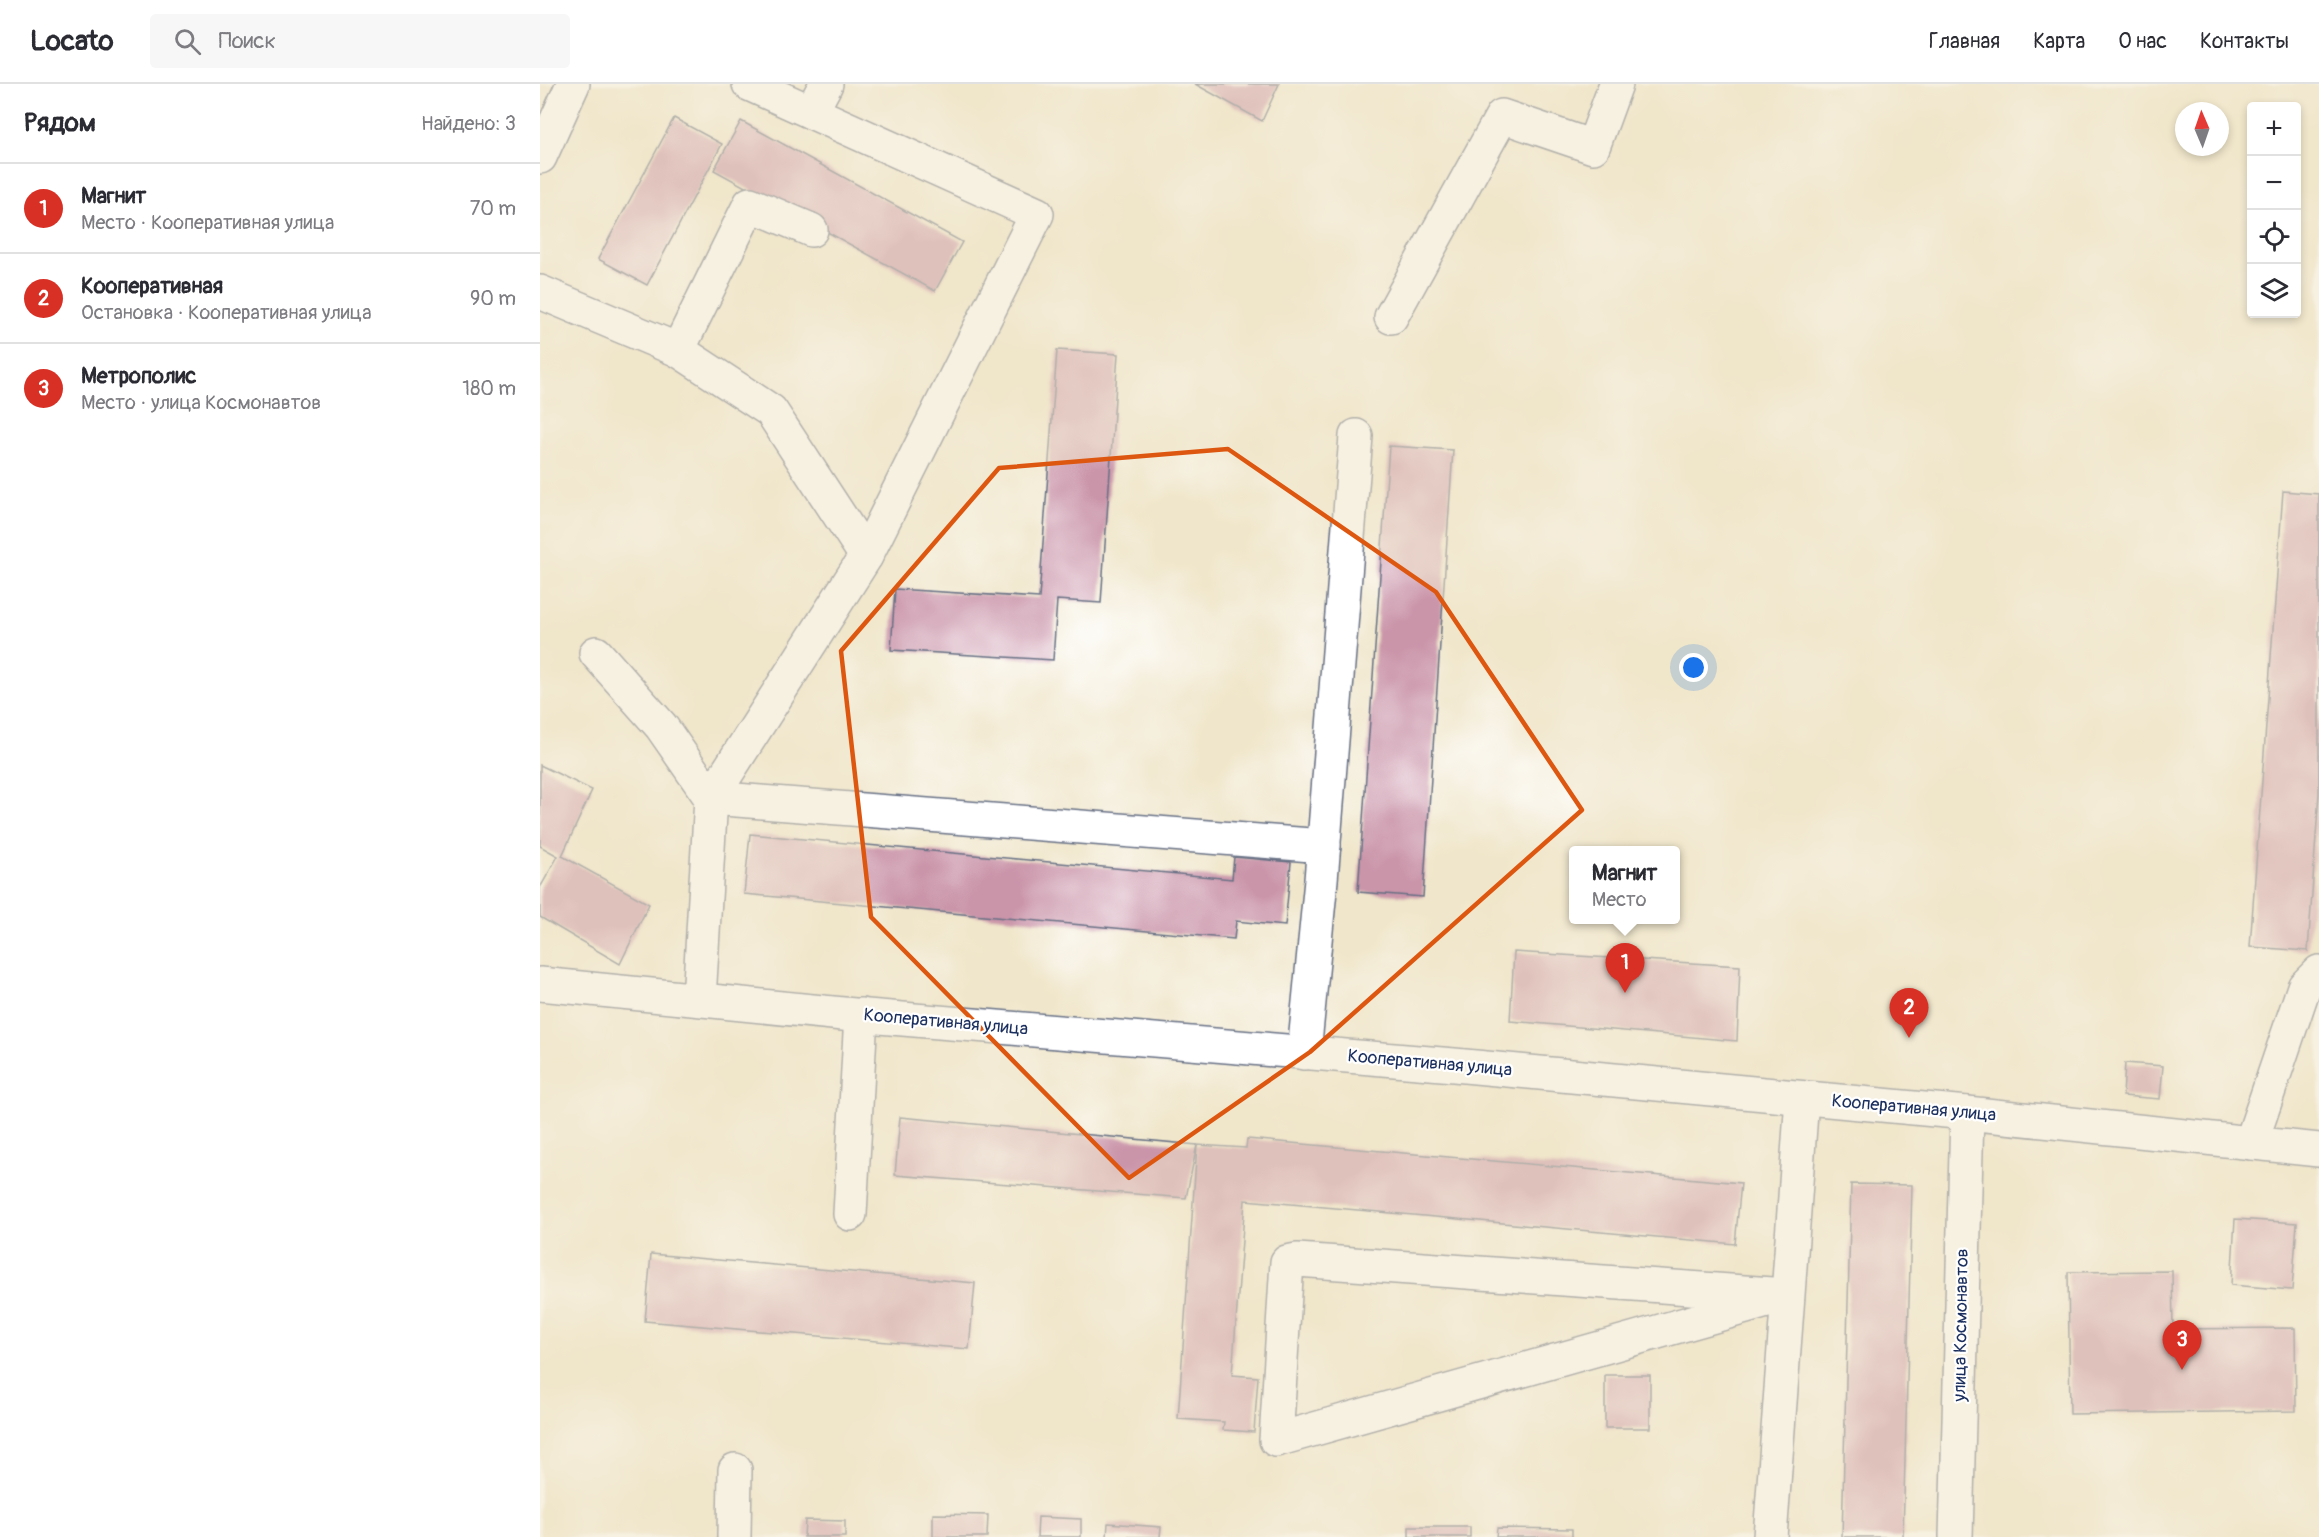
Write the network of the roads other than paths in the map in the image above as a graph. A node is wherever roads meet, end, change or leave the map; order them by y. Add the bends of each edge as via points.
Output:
1 (573, 84) edge
2 (749, 84) edge
3 (1616, 84) edge
4 (819, 98) edge
5 (540, 157) edge
6 (811, 230) dead end
7 (540, 292) edge
8 (1391, 317) dead end
9 (678, 350) junction
10 (1356, 436) dead end
11 (866, 556) junction
12 (596, 653) dead end
13 (711, 798) junction
14 (1324, 846) junction
15 (2314, 982) edge
16 (540, 984) edge
17 (699, 999) junction
18 (861, 1015) junction
19 (1304, 1053) junction
20 (1802, 1098) junction
21 (1967, 1113) junction
22 (2251, 1143) junction
23 (2319, 1150) edge
24 (850, 1214) dead end
25 (1788, 1295) junction
26 (735, 1470) dead end
27 (734, 1537) edge
28 (1770, 1537) edge
29 (1956, 1537) edge

1 - 5 street
2 - 4 street
3 - 8 street via 1593,147 1502,116
4 - 11 street via 1037,214
6 - 9 street via 750,204
7 - 9 street
9 - 11 street via 771,411
10 - 14 street
11 - 13 street
12 - 13 street via 661,726
13 - 14 street
13 - 17 street
14 - 19 street
15 - 22 street
16 - 17 street, Кооперативная улица
17 - 18 street, Кооперативная улица
18 - 19 street, Кооперативная улица
18 - 24 street
19 - 20 street, Кооперативная улица
20 - 21 street, Кооперативная улица
20 - 25 street
21 - 22 street, Кооперативная улица
21 - 29 street, улица Космонавтов
22 - 23 street, Кооперативная улица
25 - 25 street via 1287,1262 1276,1440
25 - 28 street
26 - 27 street

